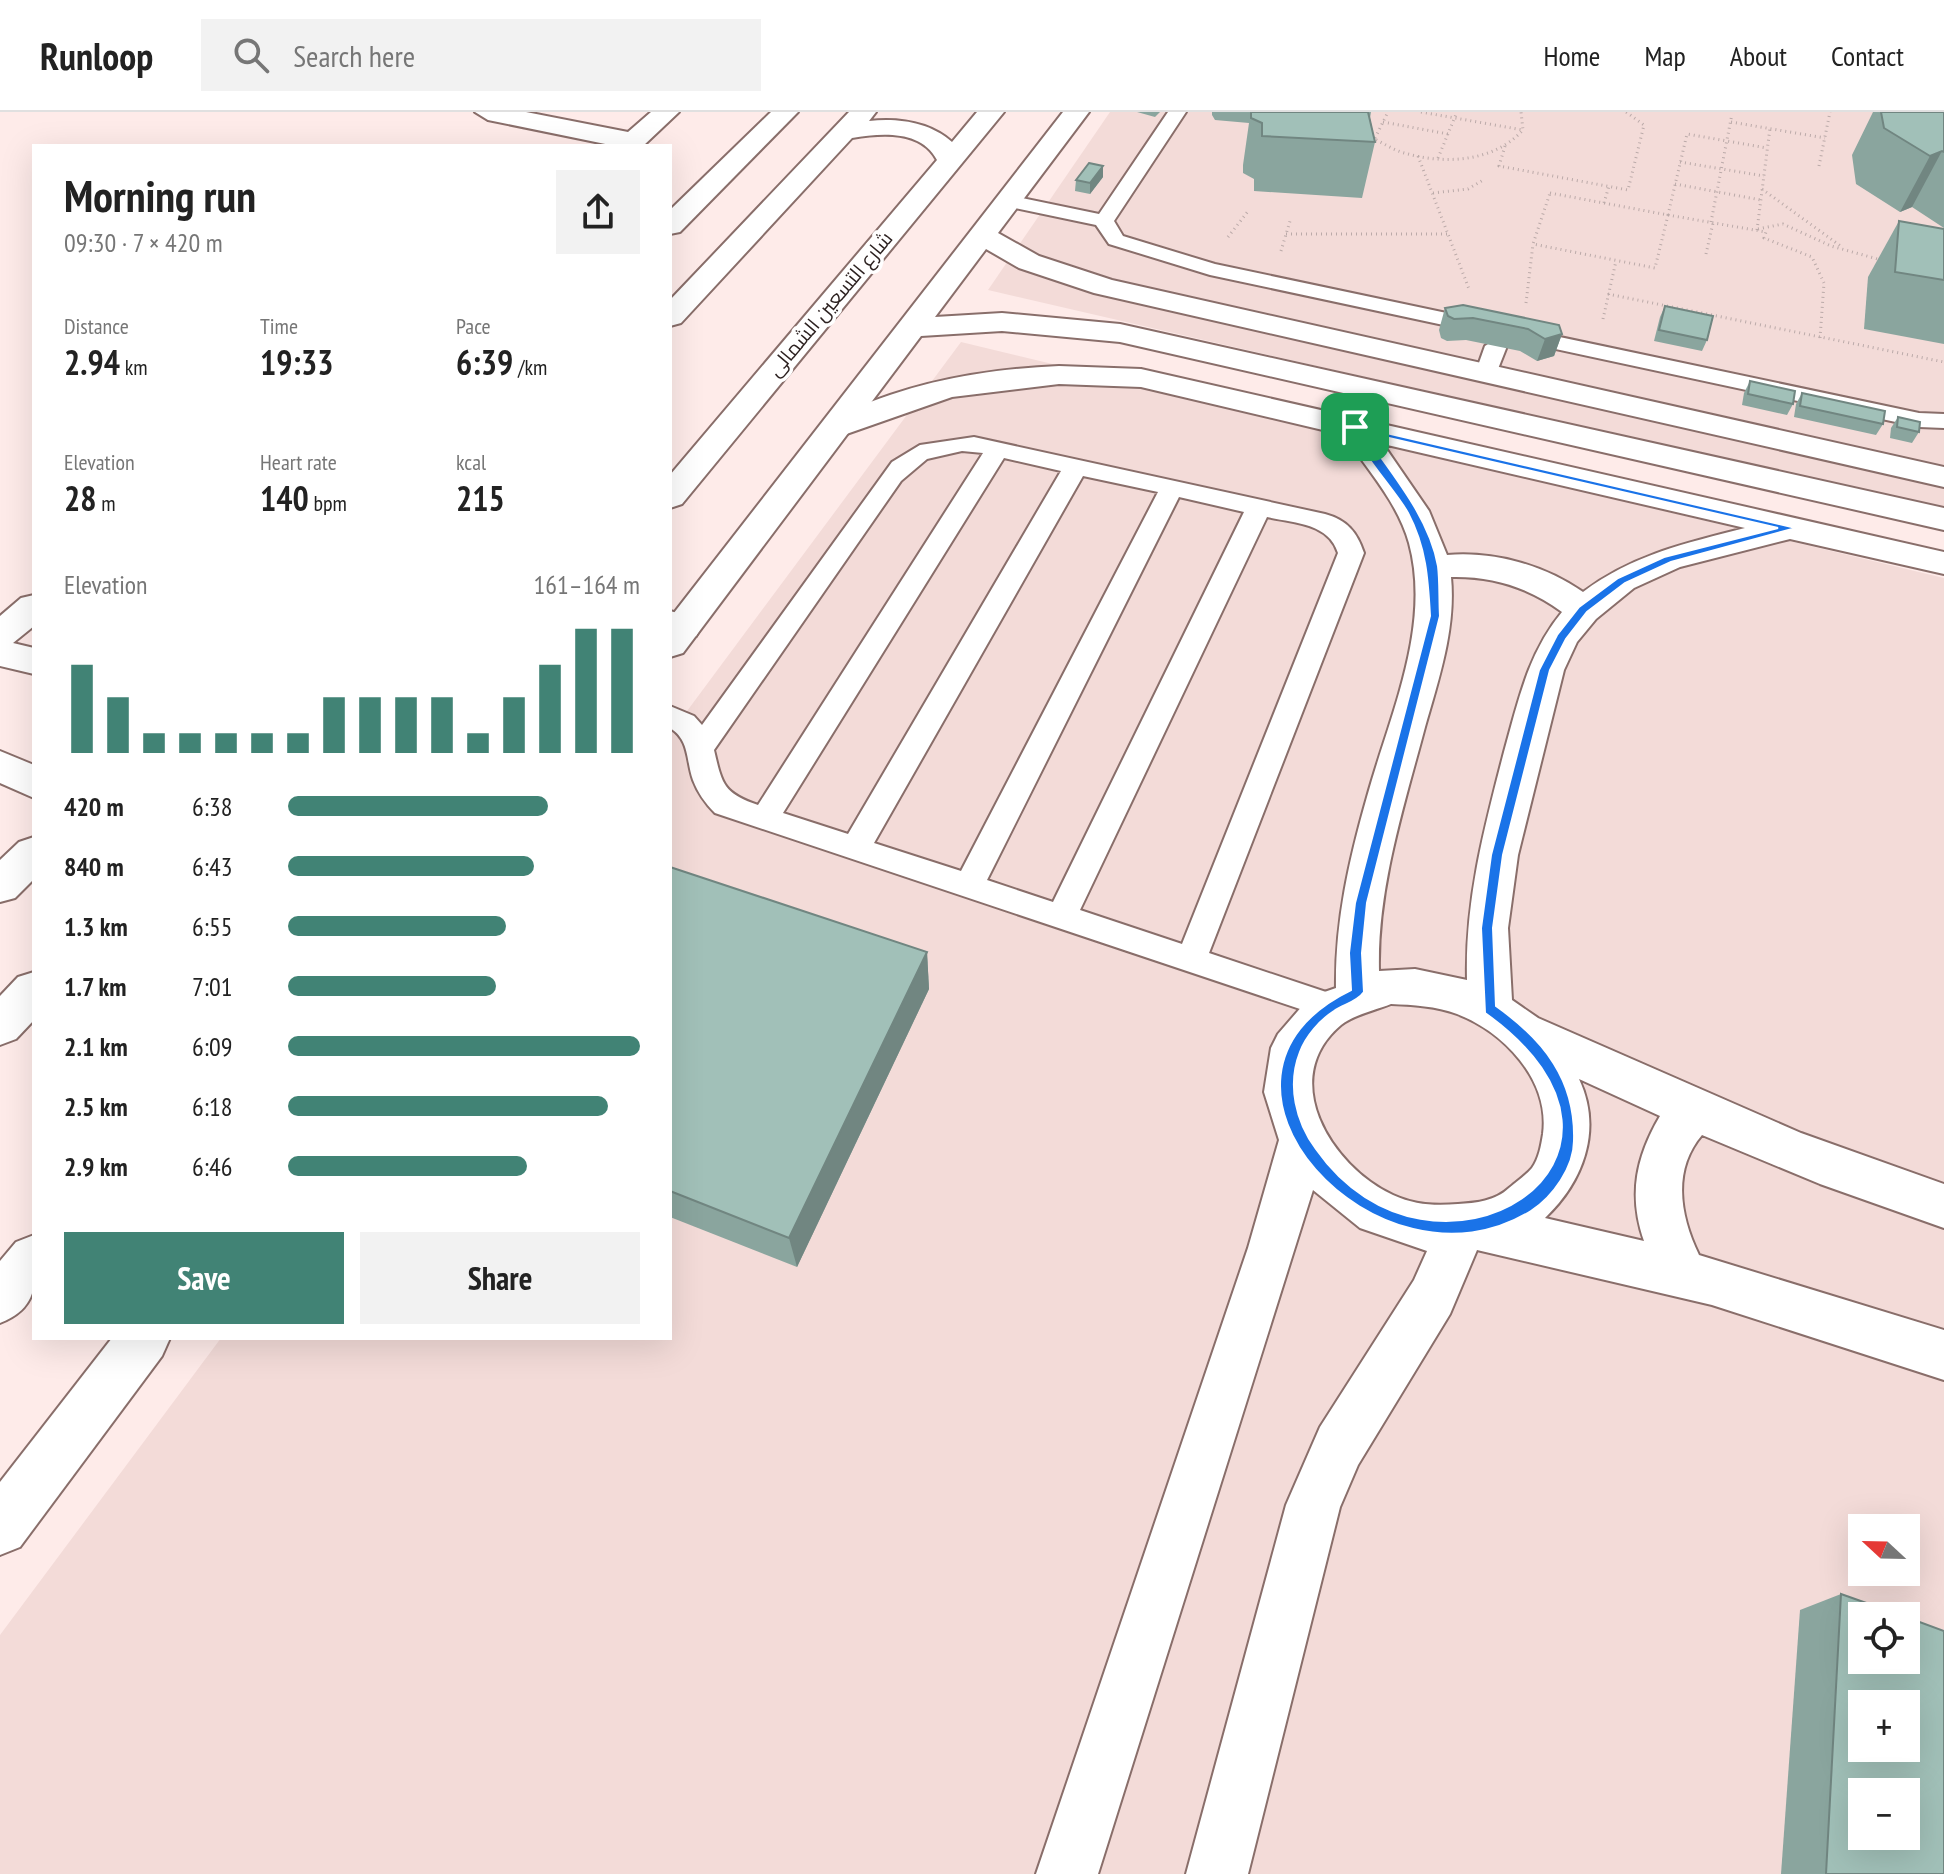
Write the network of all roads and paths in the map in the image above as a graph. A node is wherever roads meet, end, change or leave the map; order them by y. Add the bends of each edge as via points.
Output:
1 (488, 112) edge
2 (666, 112) edge
3 (785, 112) edge
4 (991, 112) edge
5 (1076, 112) edge
6 (1177, 112) edge
7 (1388, 112) edge
8 (1421, 112) edge
9 (1457, 112) edge
10 (1521, 112) edge
11 (1626, 112) edge
12 (1830, 112) edge
13 (1732, 114) dead end
14 (1455, 118) junction
15 (854, 122) edge
16 (1383, 122) junction
17 (1731, 122) junction
18 (1770, 128) junction
19 (1523, 130) junction
20 (1358, 134) edge
21 (1448, 134) junction
22 (1375, 138) junction
23 (1825, 138) junction
24 (1727, 141) junction
25 (631, 144) edge
26 (1505, 146) junction
27 (1767, 148) junction
28 (1418, 156) junction
29 (1438, 158) junction
30 (950, 160) junction
31 (1680, 162) junction
32 (1819, 166) dead end
33 (1721, 169) junction
34 (1764, 176) junction
35 (1485, 179) dead end
36 (1675, 184) junction
37 (1609, 186) junction
38 (1762, 189) junction
39 (1717, 192) junction
40 (1433, 193) junction
41 (1761, 200) junction
42 (1008, 201) junction
43 (1604, 203) junction
44 (1249, 210) dead end
45 (1668, 214) junction
46 (1104, 221) junction
47 (1712, 222) junction
48 (672, 224) edge
49 (1757, 230) junction
50 (1286, 234) dead end
51 (1448, 234) junction
52 (982, 235) junction
53 (1228, 237) dead end
54 (1533, 244) junction
55 (1846, 250) junction
56 (1706, 254) dead end
57 (1616, 261) junction
58 (1888, 261) dead end
59 (1059, 274) junction
60 (1608, 294) junction
61 (1023, 303) junction
62 (672, 315) edge
63 (911, 328) junction
64 (1820, 338) junction
65 (1498, 342) junction
66 (1595, 351) junction
67 (1944, 362) edge
68 (1944, 421) edge
69 (1355, 427) junction
70 (835, 428) junction
71 (998, 449) junction
72 (1076, 466) junction
73 (1944, 477) edge
74 (1172, 488) junction
75 (672, 495) edge
76 (1259, 507) junction
77 (1944, 519) edge
78 (1791, 528) junction
79 (1944, 563) edge
80 (1433, 567) junction
81 (32, 609) edge
82 (1583, 610) junction
83 (674, 631) edge
84 (0, 635) edge
85 (0, 653) edge
86 (32, 661) edge
87 (672, 717) edge
88 (701, 748) junction
89 (0, 765) edge
90 (32, 782) edge
91 (764, 819) junction
92 (855, 849) junction
93 (32, 855) edge
94 (0, 886) edge
95 (968, 887) junction
96 (1061, 917) junction
97 (1191, 960) junction
98 (32, 992) edge
99 (1344, 999) junction
100 (1504, 1020) junction
101 (0, 1026) edge
102 (1695, 1110) junction
103 (1302, 1142) junction
104 (1944, 1206) edge
105 (1468, 1228) junction
106 (32, 1260) edge
107 (1682, 1273) junction
108 (0, 1299) edge
109 (142, 1340) edge
110 (1944, 1355) edge
111 (0, 1527) edge
112 (1067, 1874) edge
113 (1217, 1874) edge

1 - 25 street
2 - 25 street
3 - 48 street
4 - 30 street, شارع التسعين الشمالى
5 - 42 street
6 - 46 lane
7 - 16 path
8 - 14 path
9 - 14 path
10 - 19 path
11 - 37 path via 1644,125 1628,190
12 - 23 path
13 - 17 path
14 - 19 path
14 - 21 path
15 - 30 street via 920,133 941,145
15 - 62 street
16 - 21 path
16 - 22 path
17 - 18 path
17 - 24 path
18 - 23 path
18 - 27 path
19 - 26 path
20 - 22 path
21 - 29 path
22 - 28 path
23 - 32 path
24 - 27 path
24 - 31 path via 1687,134
24 - 33 path
26 - 29 path via 1476,156
26 - 37 path via 1499,166
27 - 34 path
28 - 29 path
28 - 40 path
30 - 75 street, شارع التسعين الشمالى
31 - 33 path
31 - 36 path
33 - 34 path
33 - 39 path
34 - 38 path
35 - 40 path via 1468,189
36 - 39 path
36 - 45 path
37 - 43 path
38 - 41 path
38 - 55 path
39 - 41 path
39 - 47 path
40 - 51 path
41 - 49 path
42 - 46 lane
42 - 52 street
43 - 45 path
43 - 54 path via 1550,193
44 - 53 path
45 - 47 path
45 - 57 path via 1655,268
46 - 65 lane via 1116,240 1180,262
47 - 49 path
47 - 56 path
49 - 55 path via 1783,224
49 - 64 path via 1766,232 1764,238 1812,257 1824,283
50 - 51 path
51 - 65 path
52 - 59 street
52 - 63 street
54 - 57 path
54 - 65 path
55 - 58 path
57 - 60 path
59 - 61 street via 1037,278
59 - 65 street via 1104,287
60 - 64 path
60 - 66 path
61 - 63 street via 971,322
61 - 77 street via 1120,333
63 - 70 street
64 - 67 path
65 - 66 lane
65 - 73 street
66 - 68 lane
69 - 70 street via 1141,378 1077,373 1012,375 949,385 889,403
69 - 78 street
69 - 80 street via 1412,511
70 - 83 street
71 - 72 lane
71 - 88 lane via 948,444 904,461
71 - 91 lane
72 - 74 lane
72 - 92 lane
74 - 76 lane
74 - 95 lane
76 - 96 lane
76 - 97 lane via 1336,528 1351,553
78 - 79 street
78 - 82 street via 1668,559 1622,580
80 - 82 street via 1513,571 1563,593
80 - 99 street via 1430,641 1361,903
81 - 84 street
82 - 100 street via 1561,637 1545,670 1497,855 1487,928
85 - 86 street
87 - 88 lane via 691,728
88 - 91 lane via 706,785 713,796
89 - 90 street
91 - 92 lane
92 - 95 lane
93 - 94 street
95 - 96 lane
96 - 97 lane
97 - 99 lane
98 - 101 street
99 - 100 street via 1389,986 1424,987 1457,995
99 - 103 street via 1308,1025 1293,1051 1287,1080 1289,1110
100 - 102 street
100 - 105 street via 1543,1055 1560,1085 1568,1116 1567,1147 1556,1175 1536,1200 1508,1217
102 - 104 street
102 - 107 street via 1679,1126 1659,1167 1660,1218
103 - 105 street via 1351,1196 1385,1215 1423,1226
103 - 112 street via 1273,1248
105 - 107 street via 1565,1244
105 - 113 street via 1432,1297 1339,1446 1313,1505
106 - 108 street
107 - 110 street via 1849,1321
109 - 111 street

